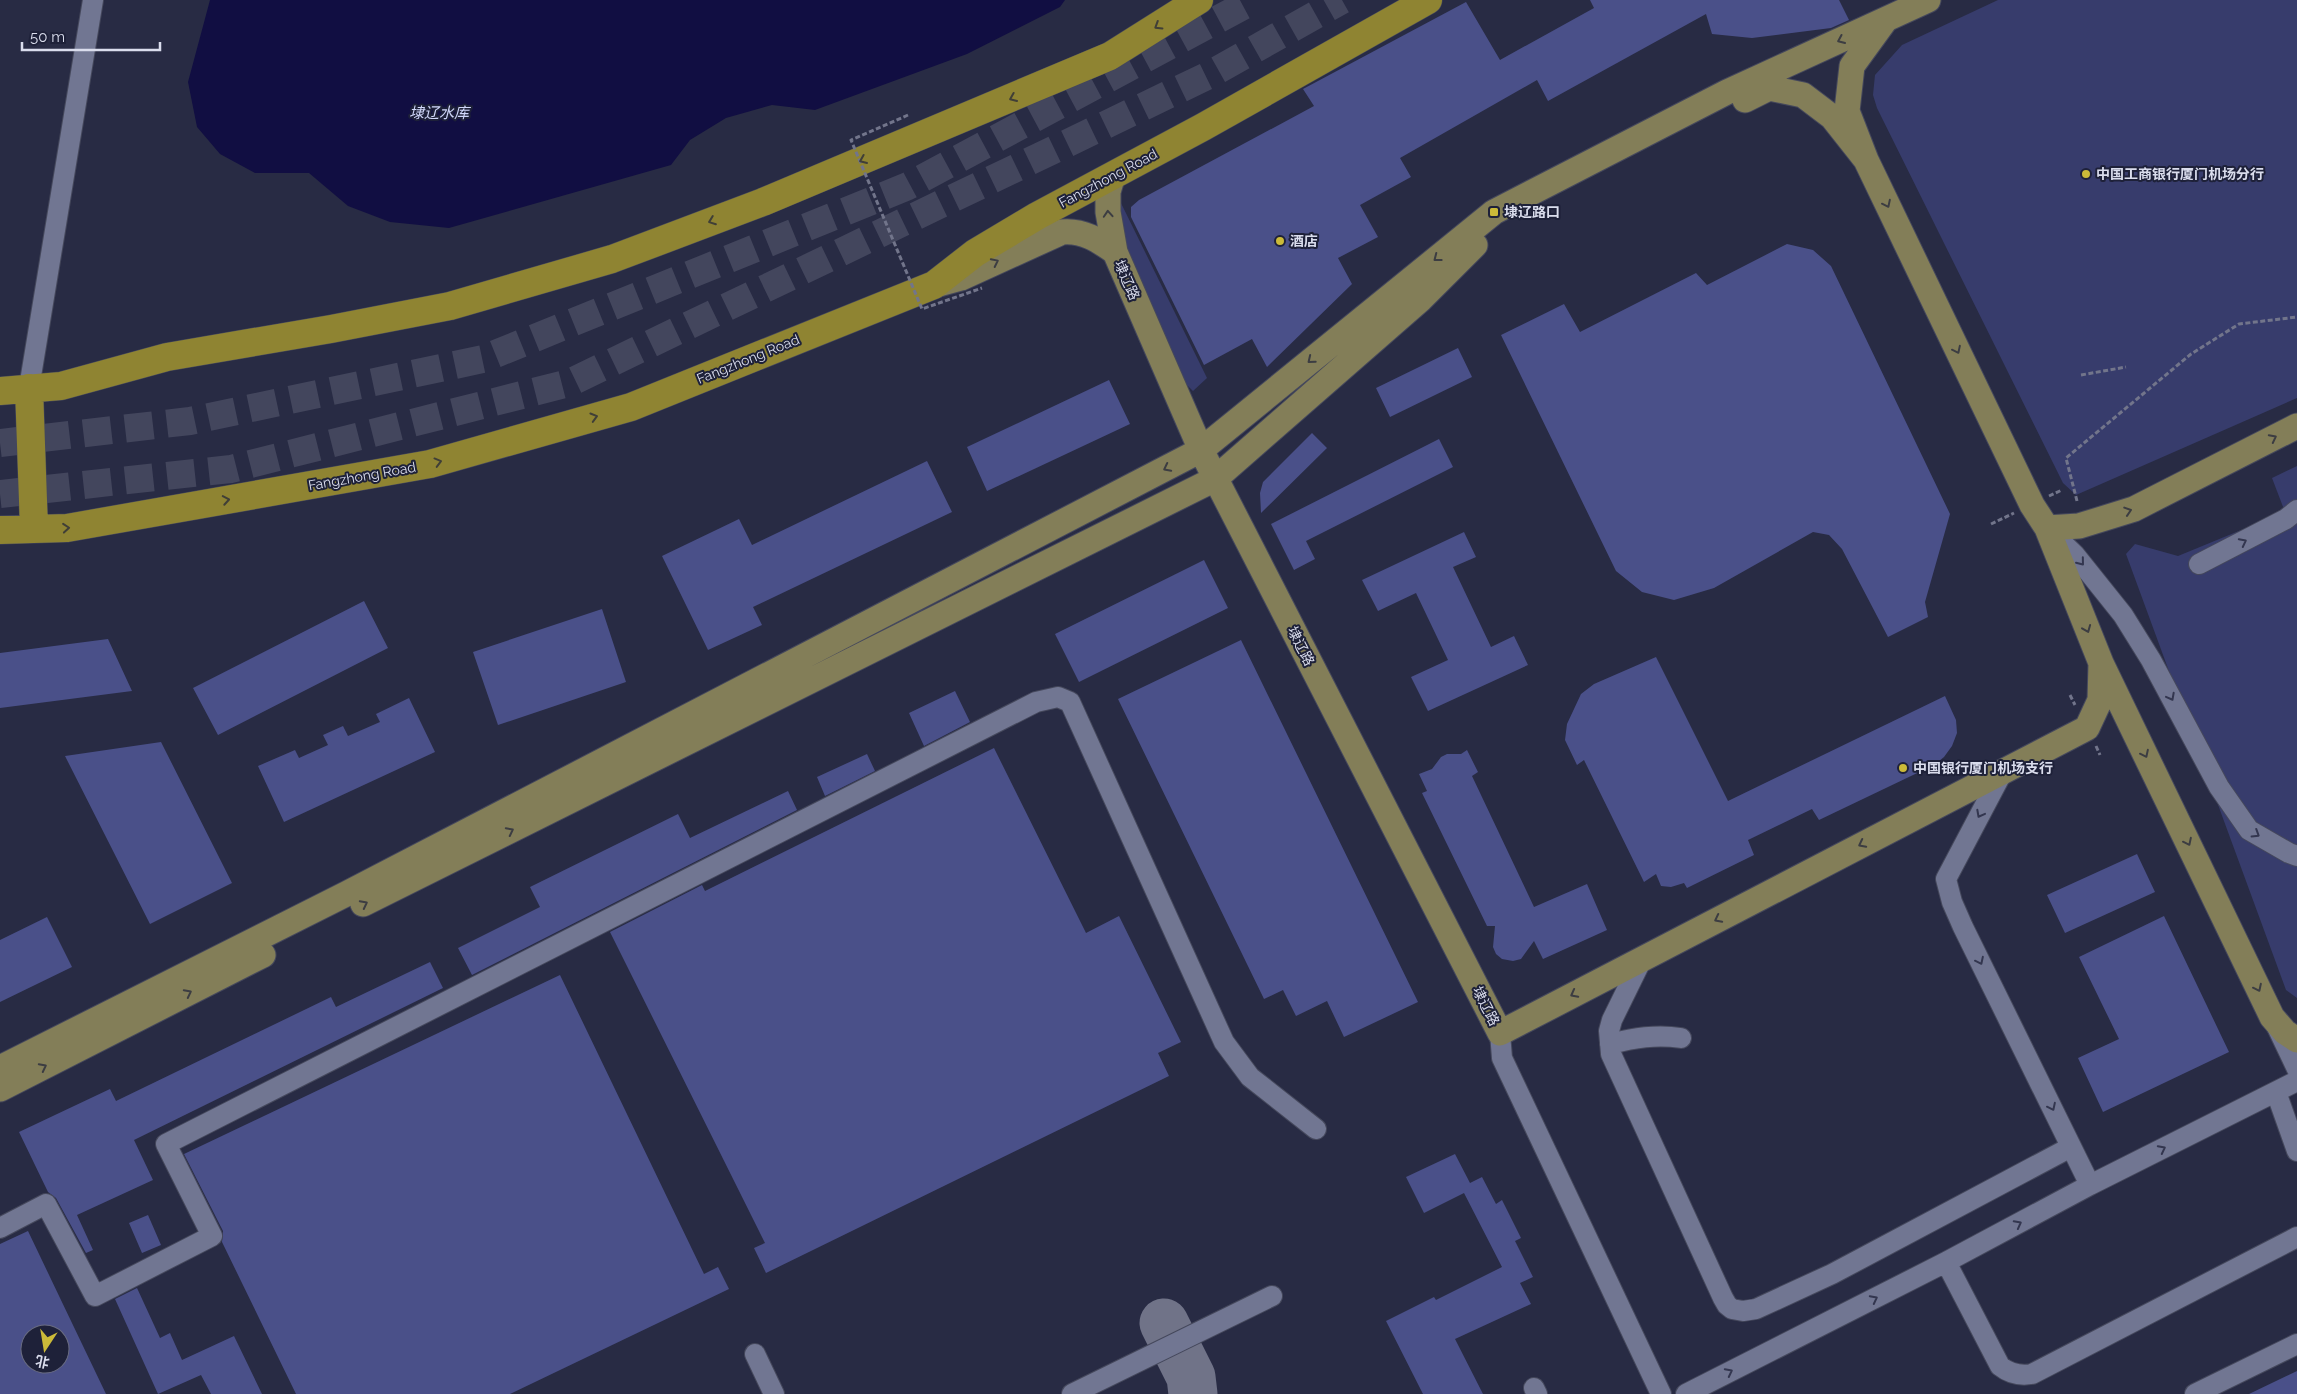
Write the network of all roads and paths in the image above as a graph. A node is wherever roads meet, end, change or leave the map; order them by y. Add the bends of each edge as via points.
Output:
1 (93, 0) edge
2 (1199, 0) edge
3 (1428, 0) edge
4 (1928, 0) edge
5 (1885, 20) junction
6 (908, 115) dead end
7 (1866, 160) junction
8 (1113, 175) junction
9 (1115, 252) junction
10 (934, 285) junction
11 (982, 288) dead end
12 (2297, 317) edge
13 (2126, 367) dead end
14 (2081, 375) dead end
15 (28, 388) junction
16 (0, 391) edge
17 (2297, 426) edge
18 (1201, 450) junction
19 (1215, 479) junction
20 (2077, 501) dead end
21 (2297, 510) edge
22 (2047, 528) junction
23 (34, 529) junction
24 (0, 530) edge
25 (2199, 564) dead end
26 (2101, 663) junction
27 (2003, 771) junction
28 (2297, 856) edge
29 (1642, 959) junction
30 (2272, 1017) junction
31 (1500, 1033) junction
32 (1681, 1038) dead end
33 (2297, 1040) edge
34 (1610, 1044) junction
35 (0, 1068) edge
36 (2297, 1069) edge
37 (2297, 1081) edge
38 (0, 1089) edge
39 (2276, 1092) junction
40 (1316, 1129) dead end
41 (2071, 1147) junction
42 (2297, 1151) edge
43 (2090, 1185) junction
44 (0, 1228) edge
45 (2297, 1237) edge
46 (1946, 1262) junction
47 (1272, 1296) dead end
48 (2297, 1344) edge
49 (755, 1354) dead end
50 (774, 1394) edge
51 (1072, 1394) edge
52 (1662, 1394) edge
53 (1686, 1394) edge
54 (2195, 1394) edge

1 - 15 street
2 -> 15 highway via 1110,56 763,202 612,259 450,306 167,357 61,386
3 - 8 highway, Fangzhong Road
4 - 5 main road
5 - 7 main road via 1852,66 1847,111
5 -> 18 main road via 1726,92 1494,212
6 - 11 path, bridge via 851,140 922,309
7 - 19 main road via 1832,117 1818,106 1803,96 1769,88 1509,215 1500,220 1421,299
7 -> 22 main road via 2032,505
9 -> 8 main road, 埭辽路 via 1108,212 1108,192
8 - 10 highway, Fangzhong Road via 983,248
10 -> 9 main road via 961,278 1062,232 1089,235
9 - 18 main road, 埭辽路
23 -> 10 highway, Fangzhong Road via 67,528 430,464 631,407
12 - 20 path via 2239,324 2191,354 2066,458
13 - 14 path
15 - 16 highway
15 - 23 highway
22 -> 17 main road via 2079,526 2134,509
18 - 19 main road, 埭辽路
18 -> 35 main road via 346,894
19 - 31 main road, 埭辽路
38 -> 19 main road
25 -> 21 street via 2286,519
22 -> 26 main road
22 -> 28 street via 2075,555 2123,615 2219,787 2249,830
23 - 24 highway, Fangzhong Road
26 - 27 main road via 2100,700 2087,728
26 -> 30 main road
27 -> 29 main road
27 -> 41 street via 1946,879 1963,927
29 -> 31 main road
29 - 34 street via 1612,1020
30 - 33 main road
30 - 36 street
31 - 52 street via 1502,1058
32 - 34 street via 1646,1036
34 - 41 street via 1615,1067 1723,1298 1727,1305 1738,1310 1756,1309 1815,1282
37 - 39 street
39 - 42 street
43 -> 39 street
40 - 44 street via 1250,1077 1224,1042 1070,702 1058,697 1036,702 166,1144 212,1236 95,1296 46,1204
41 - 43 street
46 -> 43 street
45 - 46 street via 2032,1374 2024,1375 2007,1372 2000,1366
53 -> 46 street
47 - 51 street
48 - 54 street
49 - 50 street

